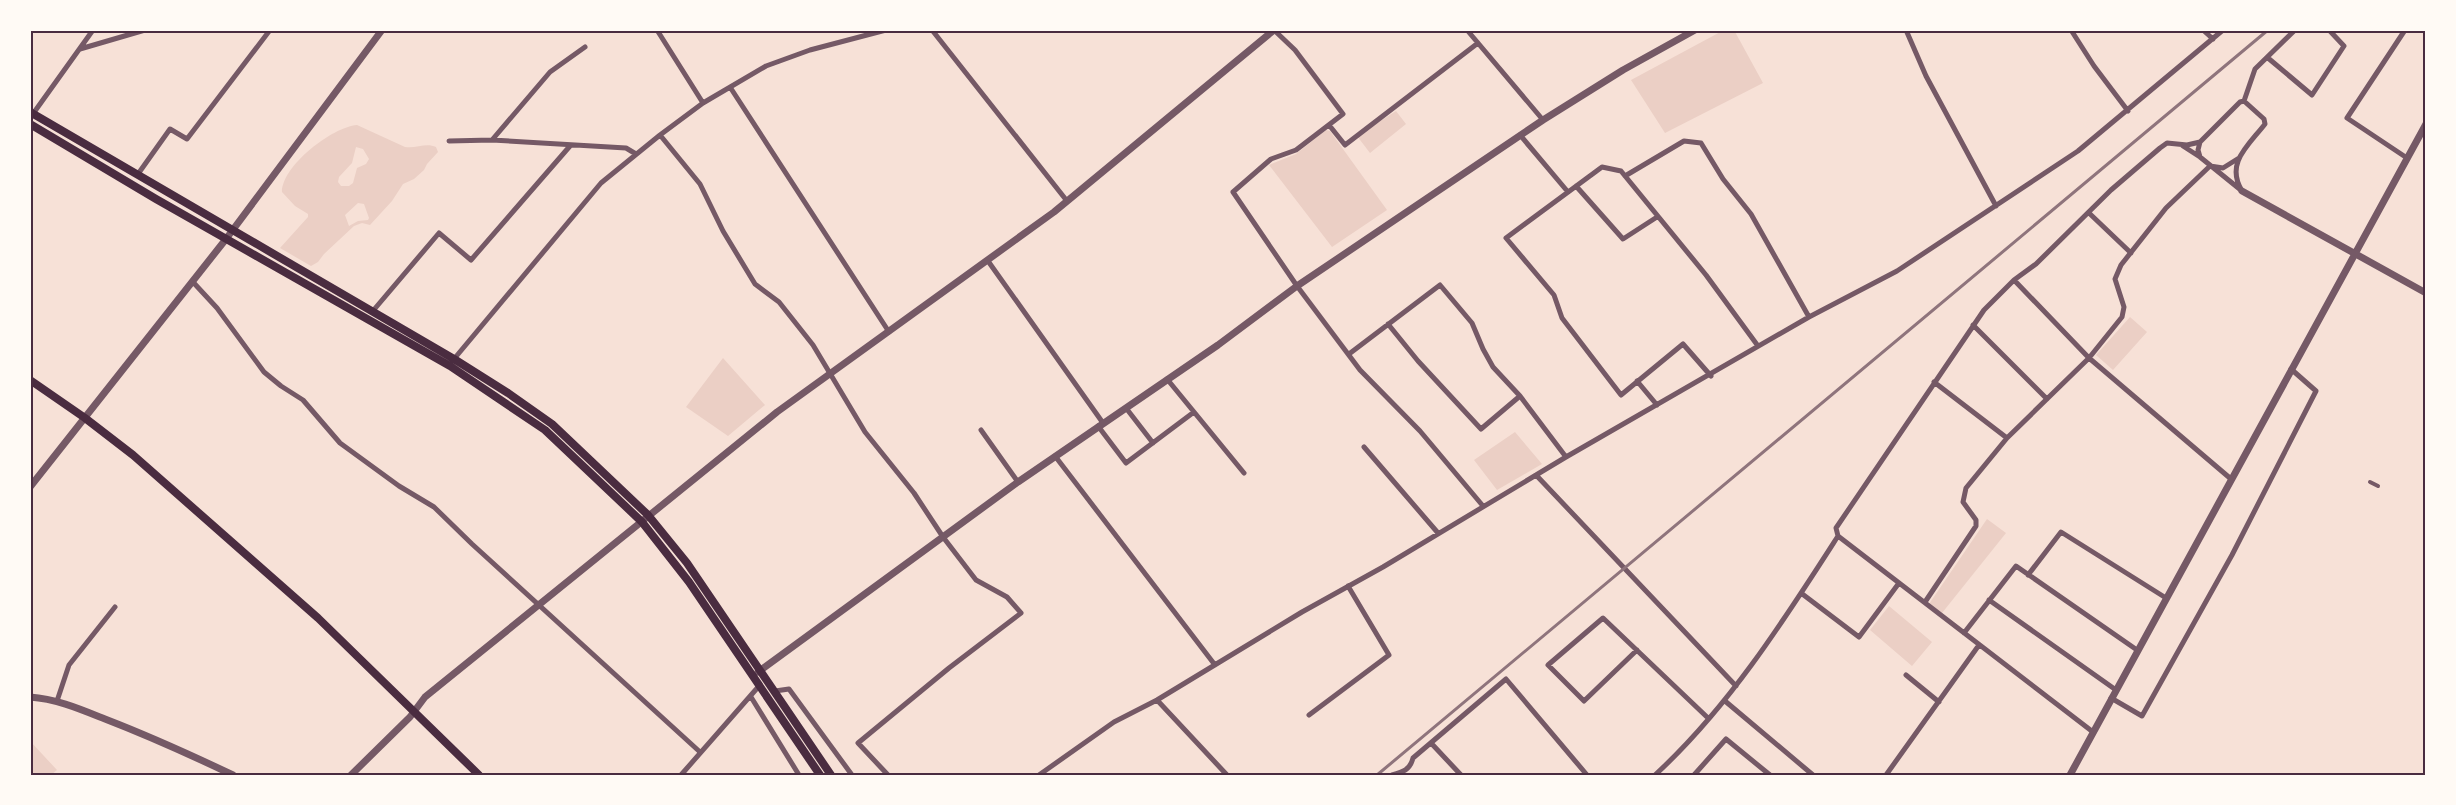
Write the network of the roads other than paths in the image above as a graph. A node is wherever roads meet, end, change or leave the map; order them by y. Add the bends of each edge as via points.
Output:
1 (93, 30) edge
2 (145, 30) edge
3 (270, 30) edge
4 (382, 30) edge
5 (657, 30) edge
6 (886, 30) edge
7 (932, 30) edge
8 (1274, 30) edge
9 (1467, 30) edge
10 (1695, 30) edge
11 (1906, 30) edge
12 (2071, 30) edge
13 (2203, 30) edge
14 (2223, 30) edge
15 (2295, 30) edge
16 (2329, 30) edge
17 (2405, 30) edge
18 (2213, 39) junction
19 (1478, 43) junction
20 (585, 46) dead end
21 (80, 49) junction
22 (2268, 58) junction
23 (730, 87) junction
24 (2244, 101) junction
25 (703, 103) junction
26 (2127, 111) junction
27 (31, 115) edge
28 (1543, 120) junction
29 (30, 124) edge
30 (2426, 124) edge
31 (1329, 125) junction
32 (660, 135) junction
33 (1520, 135) junction
34 (492, 140) junction
35 (449, 141) dead end
36 (2200, 142) junction
37 (2179, 144) junction
38 (570, 146) junction
39 (636, 154) junction
40 (2200, 157) junction
41 (2239, 158) junction
42 (2407, 158) junction
43 (2210, 166) junction
44 (138, 174) junction
45 (1625, 176) junction
46 (1576, 186) junction
47 (2242, 191) junction
48 (1568, 192) junction
49 (1067, 201) junction
50 (1996, 207) junction
51 (2089, 213) junction
52 (1656, 217) junction
53 (233, 229) junction
54 (226, 239) junction
55 (2131, 253) junction
56 (2355, 254) junction
57 (988, 261) junction
58 (2014, 280) junction
59 (192, 281) junction
60 (1297, 286) junction
61 (2426, 293) edge
62 (372, 312) junction
63 (1809, 317) junction
64 (1388, 324) junction
65 (1973, 325) junction
66 (889, 332) junction
67 (1758, 346) junction
68 (1349, 354) junction
69 (2089, 358) junction
70 (454, 359) junction
71 (2291, 369) junction
72 (830, 374) junction
73 (1711, 376) junction
74 (1167, 379) junction
75 (30, 380) edge
76 (1637, 381) junction
77 (1934, 382) junction
78 (1520, 396) junction
79 (2047, 399) junction
80 (1657, 405) junction
81 (1126, 408) junction
82 (1194, 412) junction
83 (85, 418) junction
84 (1101, 425) junction
85 (981, 430) dead end
86 (2007, 438) junction
87 (1153, 442) junction
88 (1364, 447) dead end
89 (1055, 456) junction
90 (1566, 457) junction
91 (1244, 473) dead end
92 (1536, 475) junction
93 (2231, 479) junction
94 (1018, 482) junction
95 (2370, 482) dead end
96 (2378, 486) dead end
97 (30, 488) edge
98 (1483, 506) junction
99 (645, 518) junction
100 (1438, 533) junction
101 (1838, 536) junction
102 (943, 537) junction
103 (2028, 575) junction
104 (1899, 583) junction
105 (1348, 586) junction
106 (1801, 593) junction
107 (2166, 598) junction
108 (1989, 600) junction
109 (1925, 602) junction
110 (539, 604) junction
111 (115, 607) dead end
112 (1964, 633) junction
113 (1979, 645) junction
114 (1637, 650) junction
115 (2137, 650) junction
116 (1215, 665) junction
117 (760, 670) junction
118 (750, 672) junction
119 (1906, 675) dead end
120 (759, 686) junction
121 (1736, 686) junction
122 (2116, 690) junction
123 (775, 691) junction
124 (30, 697) edge
125 (751, 697) junction
126 (2111, 698) junction
127 (1157, 700) junction
128 (57, 701) junction
129 (1725, 701) junction
130 (1939, 702) junction
131 (415, 710) junction
132 (1309, 715) dead end
133 (1708, 718) junction
134 (2093, 732) junction
135 (1431, 742) junction
136 (700, 752) junction
137 (233, 775) edge
138 (351, 775) edge
139 (479, 775) edge
140 (681, 775) edge
141 (799, 775) edge
142 (820, 775) edge
143 (831, 775) edge
144 (852, 775) edge
145 (888, 775) edge
146 (1039, 775) edge
147 (1227, 775) edge
148 (1392, 775) edge
149 (1461, 775) edge
150 (1587, 775) edge
151 (1655, 775) edge
152 (1694, 775) edge
153 (1770, 775) edge
154 (1813, 775) edge
155 (1886, 775) edge
156 (2070, 775) edge

1 - 21 street
2 - 21 street
3 - 44 street via 187,139 170,129
4 - 53 street
5 - 25 street
6 - 23 street via 766,66
7 - 49 street
8 - 31 street via 1295,50 1343,114
8 - 49 street
9 - 19 street
10 - 28 street
11 - 50 street via 1926,76
12 - 26 street
13 - 18 street
14 - 18 street
15 - 22 street
16 - 22 street via 2344,46 2312,95
17 - 42 street via 2347,118
18 - 26 street
19 - 28 street
19 - 31 street via 1345,145
20 - 34 street via 550,72
21 - 27 street
22 - 24 street via 2255,69
23 - 25 street
23 - 66 street
24 - 36 street
24 - 41 street via 2265,124
25 - 32 street
26 - 50 street via 2078,151
27 - 44 highway
28 - 33 street
29 - 54 highway
30 - 42 street
31 - 60 street via 1296,150 1271,159 1233,192
32 - 39 street
32 - 72 street via 700,184 755,284 779,302
33 - 48 street
33 - 60 street
34 - 35 street
34 - 38 street
36 - 37 street
36 - 40 street
37 - 40 street
37 - 51 street via 2167,143 2160,148
38 - 39 street via 626,148
38 - 62 street via 471,260 439,233
39 - 70 street via 601,183
40 - 43 street
41 - 43 street via 2223,168
41 - 47 street via 2234,175
42 - 56 street
43 - 47 street
43 - 55 street via 2166,208
44 - 53 highway
45 - 46 street via 1621,171 1602,167
45 - 52 street
45 - 63 street via 1684,141 1701,143 1751,214
46 - 48 street
46 - 52 street via 1623,239
47 - 56 street
48 - 76 street via 1506,238 1554,295 1562,318 1621,395
49 - 57 street
50 - 63 street via 1878,282
51 - 55 street
51 - 58 street
52 - 67 street via 1706,275
53 - 54 street
53 - 62 highway
54 - 59 street
54 - 99 highway via 491,392 545,430
55 - 69 street via 2115,279 2125,311
56 - 61 street
56 - 71 street
57 - 66 street
57 - 84 street
58 - 65 street
58 - 69 street
59 - 83 street
59 - 110 street via 264,372 303,400 340,443 434,507
60 - 68 street
60 - 74 street
62 - 70 highway
63 - 67 street
64 - 68 street
64 - 78 street via 1481,429
64 - 78 street via 1440,285 1464,310 1493,367
65 - 77 street
65 - 79 street
66 - 72 street
67 - 73 street
68 - 98 street
69 - 79 street
69 - 93 street
70 - 99 highway via 552,424
71 - 93 street
71 - 126 street via 2316,391 2232,555 2142,716
72 - 99 street
72 - 102 street via 865,432
73 - 76 street via 1683,344
73 - 80 street
74 - 81 street
74 - 82 street
75 - 83 main road
76 - 80 street
77 - 86 street
77 - 101 street via 1836,528
78 - 90 street
79 - 86 street
80 - 90 street
81 - 84 street
81 - 87 street
82 - 87 street
82 - 91 street
83 - 97 street
83 - 131 main road via 133,455 318,618
84 - 87 street via 1126,463
84 - 89 street
85 - 94 street
86 - 109 street via 1966,488 1963,502 1976,526
88 - 100 street
89 - 94 street
89 - 116 street
90 - 92 street
92 - 98 street
92 - 121 street
93 - 107 street
94 - 102 street
95 - 96 street
98 - 100 street
99 - 110 street
99 - 117 highway via 687,563
99 - 118 highway
100 - 105 street
101 - 104 street
101 - 106 street
102 - 117 street
102 - 145 street via 976,580 1007,597 1021,613 858,743
103 - 107 street via 2061,532
103 - 108 street via 2016,566
103 - 115 street
104 - 106 street via 1859,637
104 - 109 street
105 - 116 street
105 - 132 street via 1389,655
106 - 121 street
107 - 115 street
108 - 112 street
108 - 122 street
109 - 112 street
110 - 131 street via 425,697
110 - 136 street
111 - 128 street via 69,665
112 - 113 street
113 - 130 street
113 - 134 street
114 - 114 street via 1603,618 1548,665 1584,701
114 - 133 street
115 - 122 street
116 - 127 street
117 - 118 street
117 - 123 highway
118 - 120 highway
119 - 130 street
120 - 125 street
120 - 142 highway
121 - 129 street
122 - 126 street
123 - 143 highway
123 - 144 street via 789,688
124 - 128 street
125 - 136 street
125 - 141 street
126 - 134 street
127 - 146 street via 1114,722
127 - 147 street
128 - 137 street via 161,741
129 - 133 street
129 - 154 street
130 - 155 street
131 - 138 street
131 - 139 main road
133 - 151 street
134 - 156 street
135 - 148 street via 1413,758 1411,766
135 - 149 street
135 - 150 street via 1506,679
136 - 140 street
152 - 153 street via 1726,739

